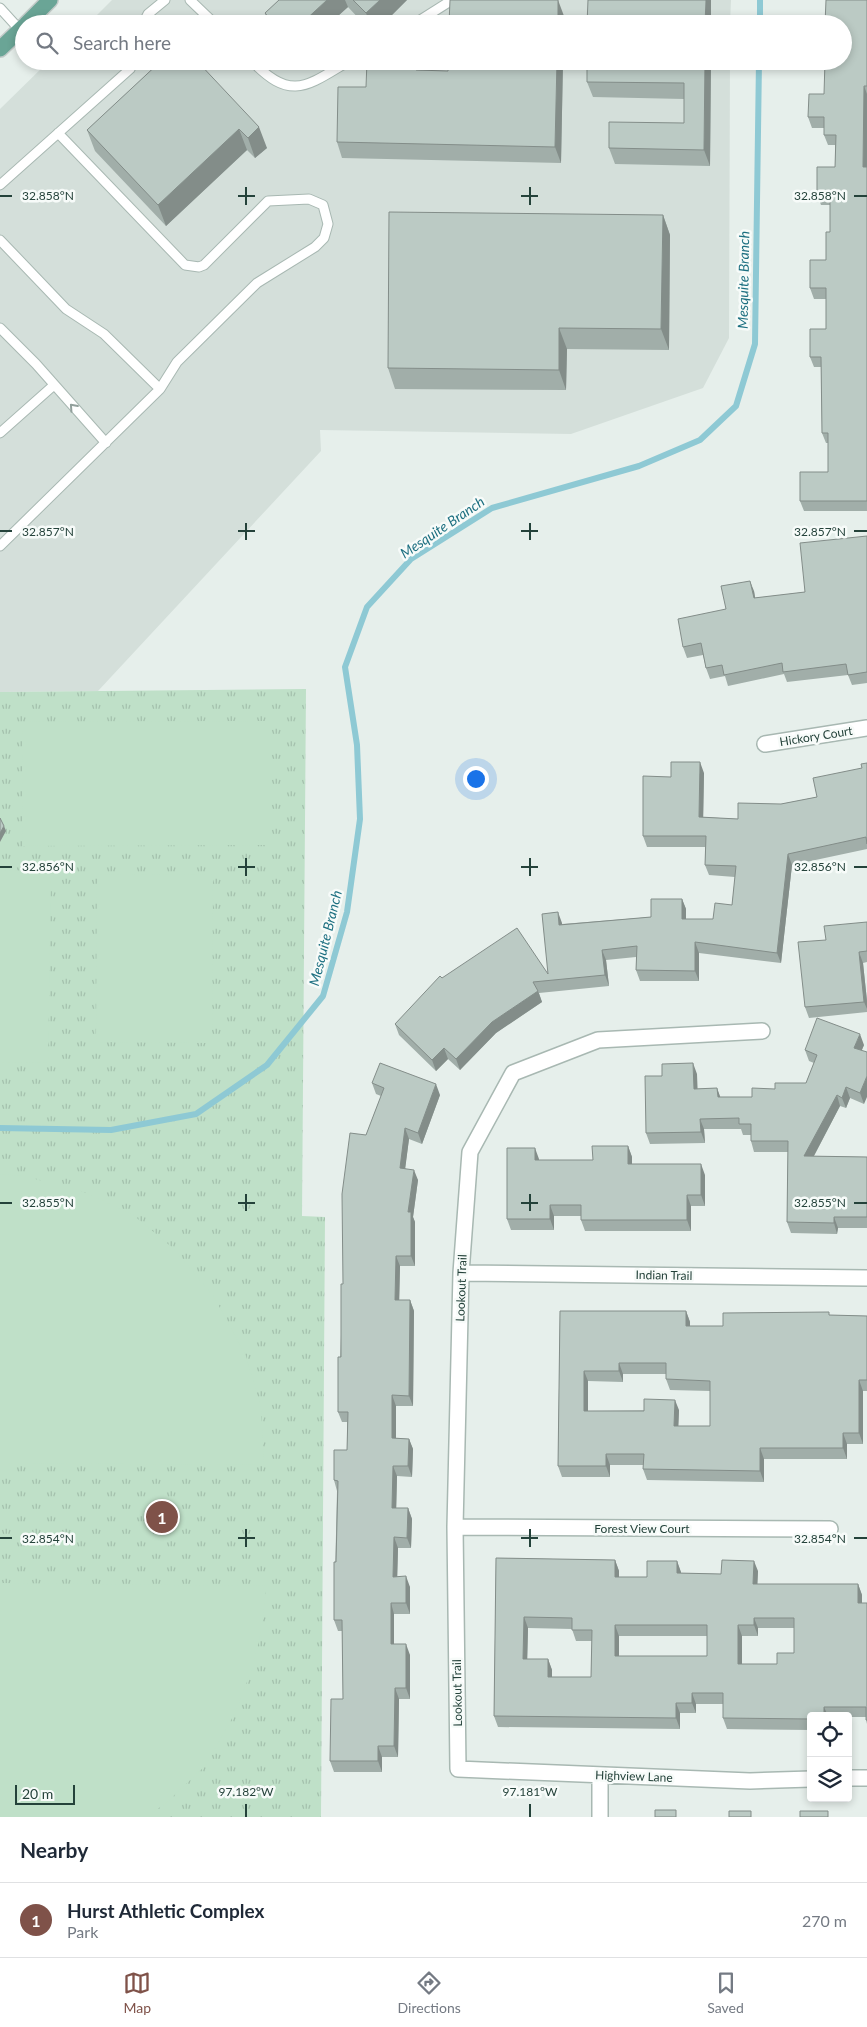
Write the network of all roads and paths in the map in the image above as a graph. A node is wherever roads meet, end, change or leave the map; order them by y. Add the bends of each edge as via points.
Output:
1 (50, 0) edge
2 (165, 0) edge
3 (190, 0) edge
4 (452, 0) edge
5 (0, 8) edge
6 (34, 15) edge
7 (148, 15) edge
8 (206, 15) edge
9 (428, 15) edge
10 (15, 20) edge
11 (15, 34) edge
12 (0, 49) edge
13 (129, 70) edge
14 (260, 70) edge
15 (334, 70) edge
16 (58, 133) junction
17 (0, 185) edge
18 (0, 240) edge
19 (0, 328) edge
20 (54, 385) junction
21 (160, 389) junction
22 (2, 428) edge
23 (106, 443) junction
24 (0, 546) edge
25 (867, 728) edge
26 (765, 744) dead end
27 (762, 1031) dead end
28 (461, 1273) junction
29 (867, 1278) edge
30 (455, 1527) junction
31 (830, 1529) dead end
32 (458, 1769) joint
33 (600, 1775) junction
34 (852, 1778) edge
35 (867, 1778) edge
36 (807, 1779) edge
37 (600, 1817) edge

1 - 6 main road
2 - 7 lane
3 - 8 lane
4 - 9 lane
5 - 10 lane
11 - 12 main road
13 - 16 lane
14 - 15 lane via 282,85 308,85
16 - 17 lane
16 - 21 lane via 185,265 204,265 268,200 309,199 323,205 328,224 324,238 257,283 177,362
18 - 21 lane via 66,309 104,334
19 - 20 lane
20 - 22 lane
23 -> 20 lane
21 - 23 lane
23 - 24 lane
25 - 26 street, Hickory Court
27 - 28 street, Lookout Trail via 598,1040 513,1073 470,1152
28 - 29 street, Indian Trail
28 - 30 street, Lookout Trail
30 - 31 street, Forest View Court
30 - 32 street, Lookout Trail
32 - 33 street, Highview Lane
33 - 36 street, Highview Lane
33 - 37 street
34 - 35 street

